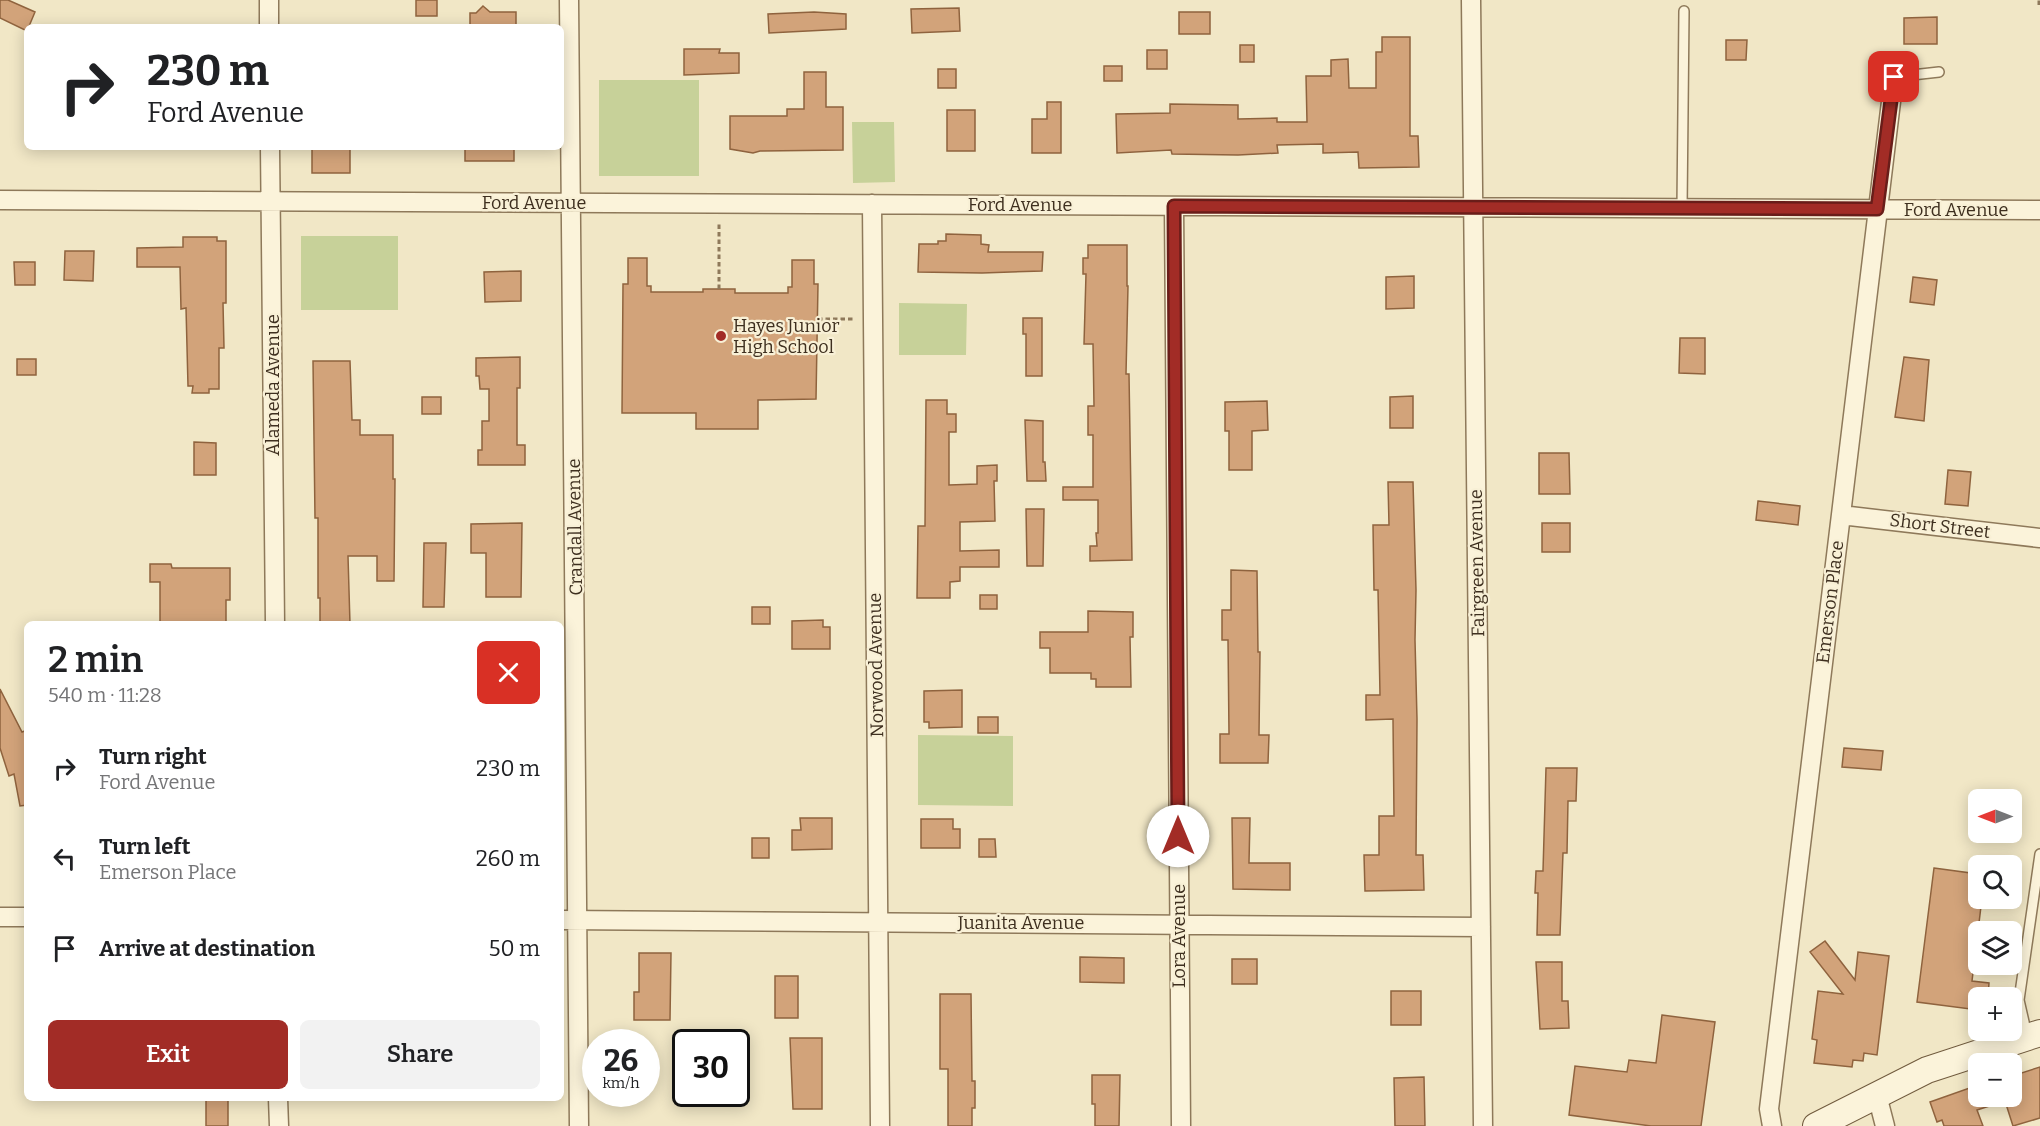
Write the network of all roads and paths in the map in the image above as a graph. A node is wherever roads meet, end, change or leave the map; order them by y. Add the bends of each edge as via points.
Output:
1 (269, 0) edge
2 (569, 0) edge
3 (1472, 0) edge
4 (2039, 0) edge
5 (2039, 5) edge
6 (1684, 10) dead end
7 (269, 24) edge
8 (1939, 72) dead end
9 (1894, 77) joint
10 (270, 150) edge
11 (0, 200) edge
12 (271, 201) junction
13 (572, 203) junction
14 (719, 203) junction
15 (872, 204) junction
16 (1174, 206) junction
17 (1474, 207) junction
18 (1682, 208) junction
19 (1877, 209) junction
20 (2040, 210) edge
21 (719, 289) dead end
22 (818, 319) dead end
23 (872, 319) junction
24 (1840, 515) junction
25 (2040, 538) edge
26 (275, 621) edge
27 (2040, 854) edge
28 (0, 917) edge
29 (24, 917) edge
30 (570, 920) edge
31 (878, 923) junction
32 (1179, 925) junction
33 (1481, 927) junction
34 (2034, 1035) edge
35 (1877, 1095) junction
36 (278, 1101) edge
37 (279, 1126) edge
38 (579, 1126) edge
39 (880, 1126) edge
40 (1180, 1126) edge
41 (1483, 1126) edge
42 (1772, 1126) edge
43 (1816, 1126) edge
44 (1885, 1126) edge

1 - 7 street
2 - 13 street, Crandall Avenue
3 - 17 street, Fairgreen Avenue
4 - 5 path
6 - 18 lane
8 - 9 lane
9 - 19 street, Emerson Place
10 - 12 street, Alameda Avenue
11 - 12 street, Ford Avenue
12 - 13 street, Ford Avenue
12 - 26 street, Alameda Avenue
13 - 14 street, Ford Avenue
13 - 30 street, Crandall Avenue
14 - 15 street, Ford Avenue
14 - 21 path
15 - 16 street, Ford Avenue
15 - 23 street, Norwood Avenue
16 - 17 street, Ford Avenue
16 - 32 street, Lora Avenue
17 - 18 street, Ford Avenue
17 - 33 street, Fairgreen Avenue
18 - 19 street, Ford Avenue
19 - 20 street, Ford Avenue
19 - 24 street, Emerson Place
22 - 23 path
23 - 31 street, Norwood Avenue
24 - 25 street, Short Street
24 - 42 street, Emerson Place via 1769,1109
27 - 34 lane via 2019,1000
28 - 29 street
30 - 31 street, Juanita Avenue
30 - 38 street, Crandall Avenue
31 - 32 street, Juanita Avenue
31 - 39 street, Norwood Avenue
32 - 33 street, Juanita Avenue
32 - 40 street, Lora Avenue
33 - 41 street, Fairgreen Avenue
34 - 35 main road via 1927,1070
35 - 43 main road
35 - 44 street
36 - 37 street

